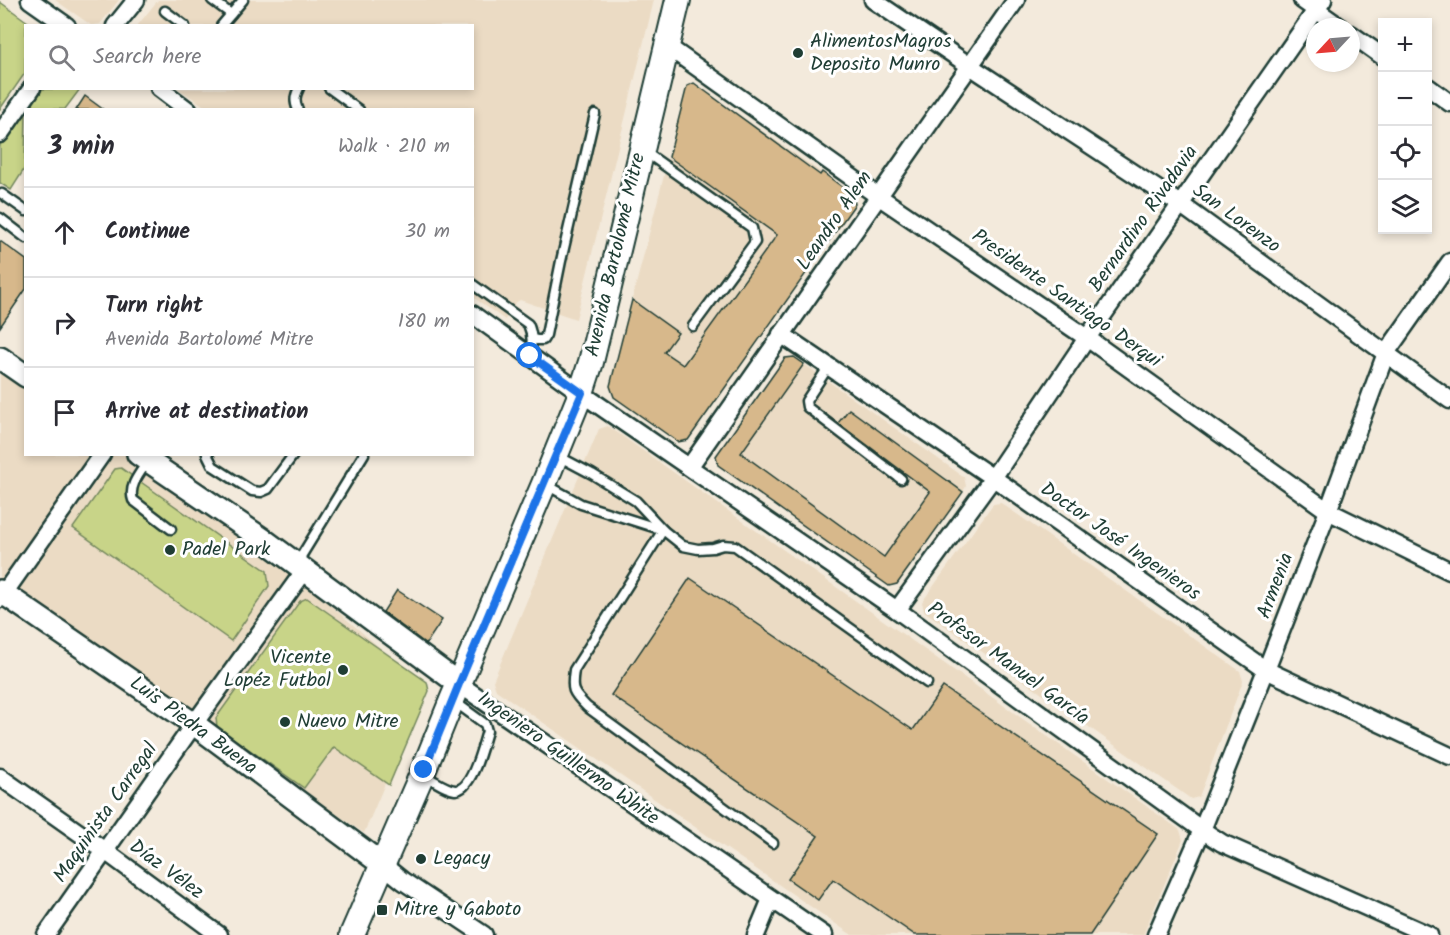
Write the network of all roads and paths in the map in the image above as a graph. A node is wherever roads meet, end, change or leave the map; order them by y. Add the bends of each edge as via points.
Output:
1 (30, 0) edge
2 (136, 0) edge
3 (212, 0) edge
4 (243, 0) edge
5 (678, 0) edge
6 (873, 0) edge
7 (1016, 0) edge
8 (1302, 0) edge
9 (1319, 5) edge
10 (165, 11) dead end
11 (231, 14) junction
12 (1331, 18) edge
13 (64, 24) edge
14 (117, 24) edge
15 (182, 24) edge
16 (223, 24) edge
17 (1360, 40) edge
18 (667, 46) junction
19 (1378, 53) edge
20 (970, 66) junction
21 (31, 90) edge
22 (161, 90) edge
23 (298, 90) edge
24 (332, 90) edge
25 (1432, 90) edge
26 (1450, 103) edge
27 (185, 108) edge
28 (297, 108) edge
29 (356, 108) edge
30 (595, 114) dead end
31 (0, 134) edge
32 (641, 149) junction
33 (2, 194) dead end
34 (878, 196) junction
35 (1180, 204) junction
36 (24, 210) edge
37 (0, 218) edge
38 (24, 236) edge
39 (1450, 262) edge
40 (474, 285) edge
41 (474, 315) edge
42 (693, 326) dead end
43 (781, 334) junction
44 (1087, 338) junction
45 (532, 339) junction
46 (1386, 353) junction
47 (530, 356) junction
48 (0, 358) edge
49 (829, 366) junction
50 (24, 375) edge
51 (582, 393) junction
52 (1450, 400) edge
53 (556, 455) junction
54 (101, 456) edge
55 (208, 456) edge
56 (293, 456) edge
57 (363, 456) edge
58 (146, 457) edge
59 (690, 466) junction
60 (902, 478) dead end
61 (993, 478) junction
62 (544, 484) junction
63 (1328, 511) junction
64 (171, 529) dead end
65 (663, 530) junction
66 (301, 567) junction
67 (1450, 571) edge
68 (1, 595) edge
69 (897, 610) junction
70 (1266, 670) junction
71 (927, 683) dead end
72 (455, 692) junction
73 (194, 724) junction
74 (1450, 756) edge
75 (422, 774) junction
76 (0, 777) edge
77 (1202, 830) junction
78 (773, 843) dead end
79 (105, 851) junction
80 (383, 865) junction
81 (771, 899) junction
82 (46, 935) edge
83 (219, 935) edge
84 (352, 935) edge
85 (484, 935) edge
86 (756, 935) edge
87 (824, 935) edge
88 (1156, 935) edge
89 (1429, 935) edge

1 - 13 street
2 - 14 street
3 - 11 lane
4 - 11 lane
5 - 18 main road, Avenida Bartolomé Mitre
6 - 20 street, San Lorenzo
7 - 20 street, Leandro Alem
8 - 9 street
9 - 12 street
9 - 35 street, Bernardino Rivadavia
10 - 15 lane
11 - 16 lane
17 - 19 street
18 - 32 main road, Avenida Bartolomé Mitre
18 - 34 street, Presidente Santiago Derqui
20 - 34 street, Leandro Alem
20 - 35 street, San Lorenzo
21 - 31 street
22 - 27 street
23 - 28 lane
24 - 29 lane
25 - 26 street
30 - 45 lane via 546,335 543,340
32 - 42 lane via 752,228 755,242
32 - 51 main road, Avenida Bartolomé Mitre
33 - 36 lane
34 - 43 street, Leandro Alem
34 - 44 street, Presidente Santiago Derqui
35 - 44 street, Bernardino Rivadavia
35 - 46 street, San Lorenzo
37 - 38 lane
39 - 46 street, Armenia
40 - 45 lane via 528,324
41 - 47 street, Profesor Manuel García
43 - 49 street, Doctor José Ingenieros
43 - 59 street, Leandro Alem
44 - 61 street, Bernardino Rivadavia
44 - 63 street, Presidente Santiago Derqui
45 - 47 lane
46 - 52 street, San Lorenzo
46 - 63 street, Armenia
47 - 51 street, Profesor Manuel García
48 - 50 street
49 - 60 lane via 806,401 807,407
49 - 61 street, Doctor José Ingenieros
51 - 53 main road, Avenida Bartolomé Mitre
51 - 59 street, Profesor Manuel García
53 - 62 main road, Avenida Bartolomé Mitre
53 - 65 lane via 636,501
54 - 68 street
55 - 56 lane via 213,466 252,491 261,492 268,489
57 - 66 lane
58 - 64 lane via 130,494
58 - 66 street, Ingeniero Guillermo White
59 - 69 street, Profesor Manuel García
61 - 69 street, Bernardino Rivadavia
61 - 70 street, Doctor José Ingenieros
62 - 65 lane via 581,504
62 - 72 main road, Avenida Bartolomé Mitre
63 - 67 street, Presidente Santiago Derqui
63 - 70 street, Armenia
65 - 71 lane via 683,546 735,546
65 - 78 lane via 574,670 575,696
66 - 72 street, Ingeniero Guillermo White
66 - 73 street, Maquinista Carregal
68 - 73 street, Luis Piedra Buena
69 - 77 street, Profesor Manuel García
70 - 74 street, Doctor José Ingenieros
70 - 77 street, Armenia
72 - 75 main road, Avenida Bartolomé Mitre
72 - 75 lane via 487,731 470,779 465,786 453,790
72 - 81 street, Ingeniero Guillermo White
73 - 79 street, Maquinista Carregal
73 - 80 street, Luis Piedra Buena
75 - 80 main road, Avenida Bartolomé Mitre
76 - 79 street, Díaz Vélez
77 - 88 street, Armenia
77 - 89 street, Profesor Manuel García via 1222,843
79 - 82 street, Maquinista Carregal
79 - 83 street, Díaz Vélez
80 - 84 main road, Avenida Bartolomé Mitre
80 - 85 street
81 - 86 street
81 - 87 street, Ingeniero Guillermo White

